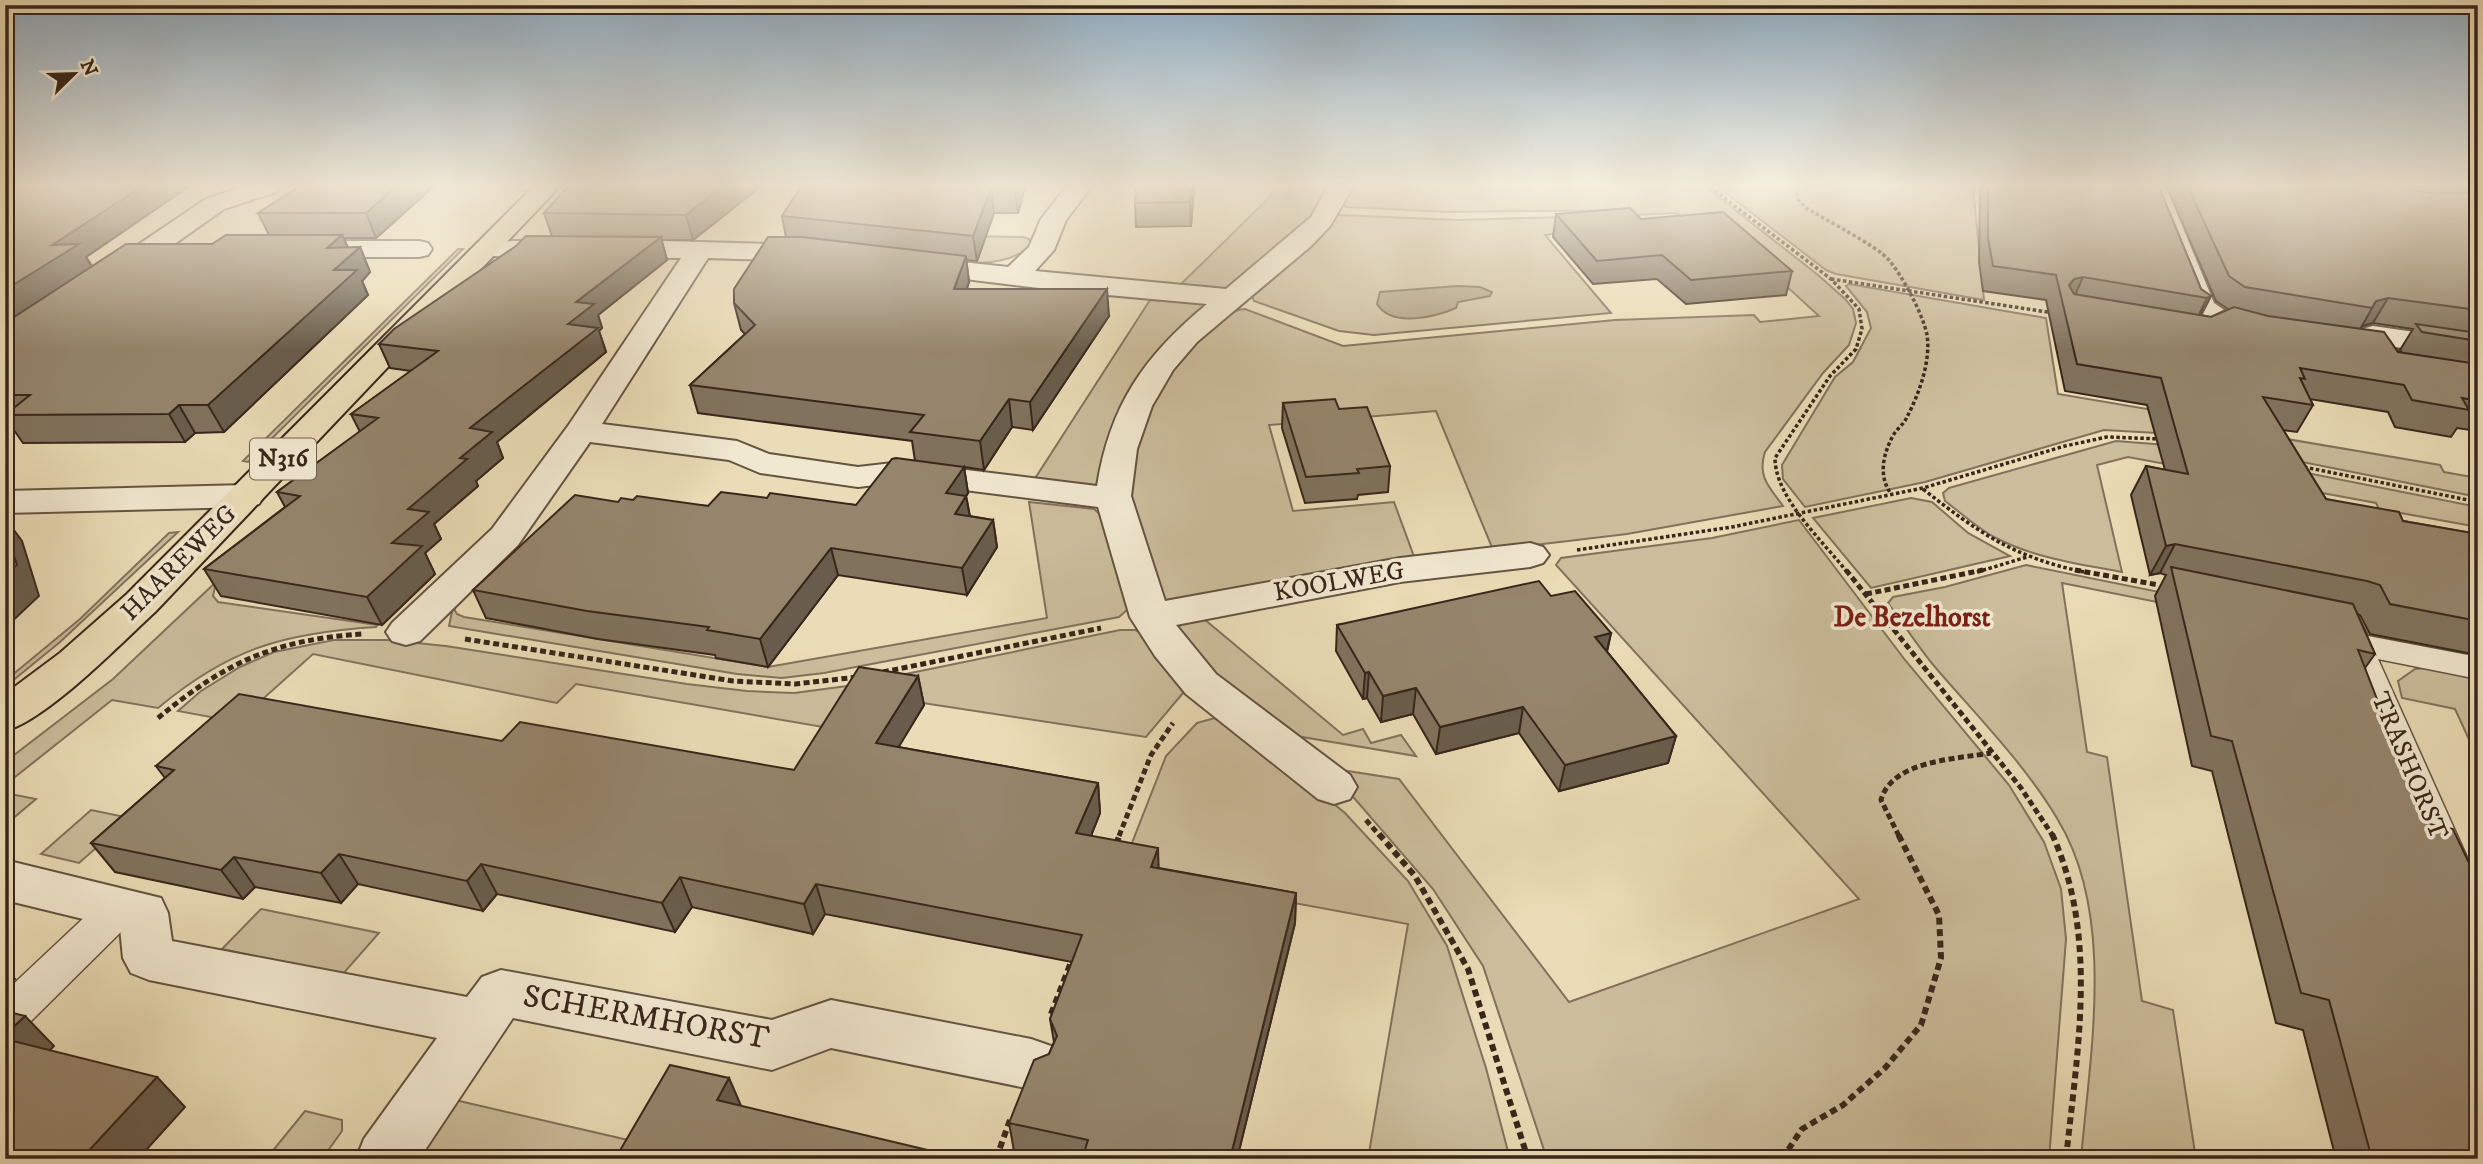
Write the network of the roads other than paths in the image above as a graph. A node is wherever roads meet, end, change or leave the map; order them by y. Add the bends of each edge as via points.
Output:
1 (161, 241) edge
2 (495, 241) edge
3 (1045, 241) edge
4 (1300, 241) edge
5 (2175, 241) edge
6 (488, 248) junction
7 (150, 249) junction
8 (190, 249) edge
9 (284, 249) edge
10 (418, 249) dead end
11 (699, 250) junction
12 (835, 255) edge
13 (887, 261) edge
14 (1014, 276) junction
15 (94, 287) edge
16 (1232, 298) junction
17 (2293, 336) edge
18 (2343, 344) edge
19 (2381, 349) junction
20 (2478, 350) edge
21 (2478, 382) edge
22 (580, 431) junction
23 (246, 496) junction
24 (1113, 496) junction
25 (5, 502) edge
26 (1530, 555) road end
27 (1150, 617) junction
28 (2320, 617) edge
29 (406, 632) road end
30 (2357, 644) junction
31 (2478, 668) edge
32 (5, 716) edge
33 (1334, 787) road end
34 (5, 880) edge
35 (120, 908) junction
36 (2478, 926) edge
37 (5, 1019) edge
38 (479, 1023) junction
39 (1031, 1064) edge
40 (385, 1159) edge

1 - 7 street
2 - 6 main road, HAAREWEG / N316
3 - 14 street
4 - 16 street
5 - 17 street via 2210,327
6 - 11 street
6 - 23 main road, HAAREWEG / N316
7 - 8 street
7 - 15 street
9 - 10 street
11 - 12 street
11 - 22 street
13 - 14 street
14 - 16 street
16 - 24 street via 1186,336 1154,376 1136,406 1120,449
18 - 19 street
19 - 20 street via 2373,335
19 - 21 street via 2393,369
22 - 24 street via 737,451 760,463 858,477 901,472 1088,497
22 - 29 street via 505,537
23 - 25 street
23 - 32 main road, HAAREWEG / N316 via 141,603 75,663
24 - 27 street
26 - 27 street, KOOLWEG via 1400,570
27 - 33 street via 1201,684
28 - 30 lane, TRASHORST via 2347,623
30 - 31 lane, TRASHORST
30 - 36 lane, TRASHORST
34 - 35 street
35 - 37 lane
35 - 38 street via 143,914 149,958
38 - 39 street, SCHERMHORST via 500,993 772,1045 831,1024
38 - 40 street, SCHERMHORST

